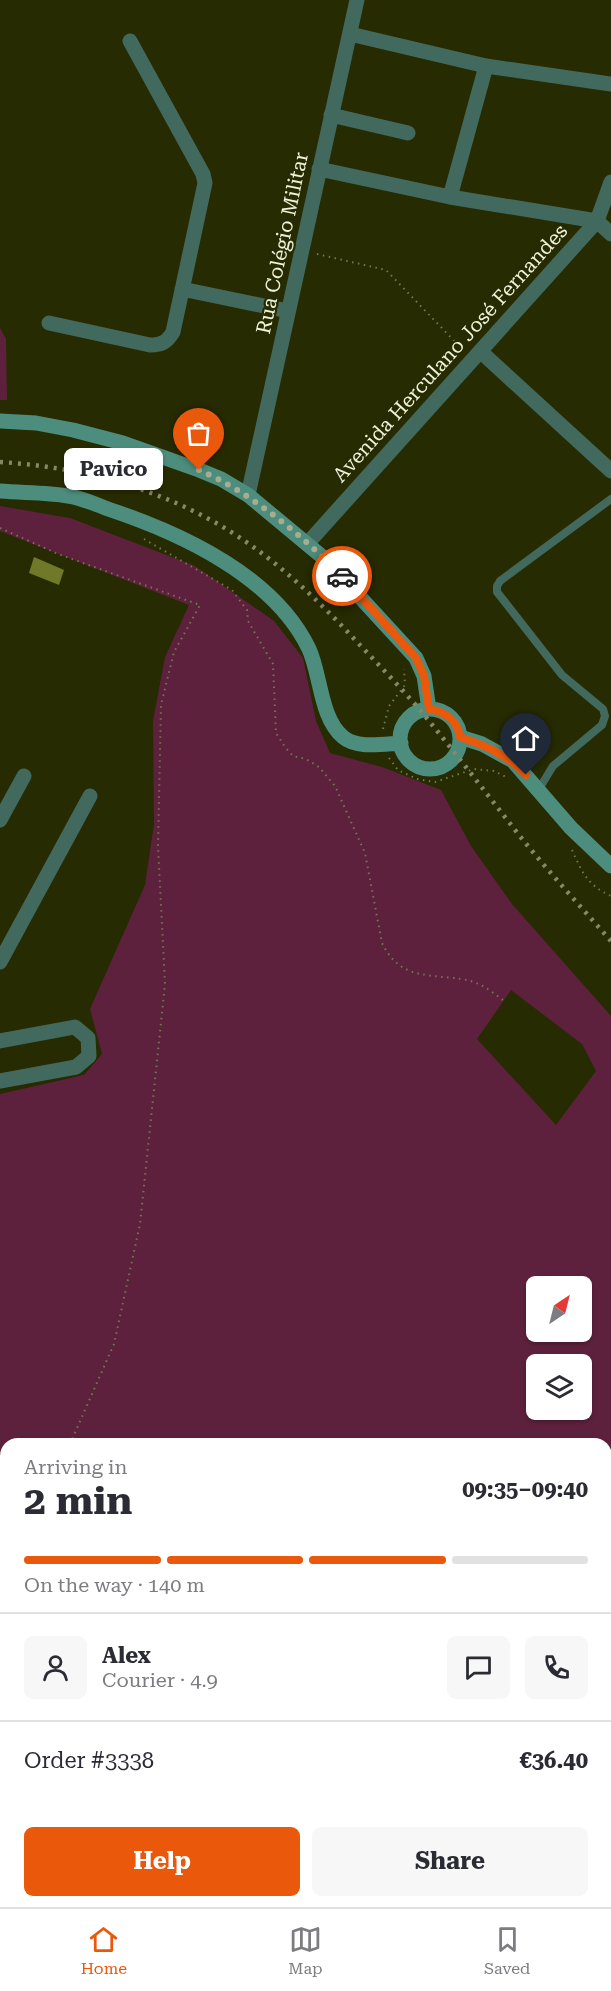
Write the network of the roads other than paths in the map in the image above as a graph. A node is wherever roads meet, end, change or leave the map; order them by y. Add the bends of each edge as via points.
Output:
1 (357, 0) edge
2 (350, 34) junction
3 (130, 41) dead end
4 (486, 66) junction
5 (611, 84) edge
6 (331, 115) junction
7 (408, 132) dead end
8 (320, 169) junction
9 (611, 182) edge
10 (450, 197) junction
11 (597, 221) junction
12 (611, 234) edge
13 (182, 289) junction
14 (288, 311) junction
15 (49, 324) dead end
16 (476, 355) junction
17 (0, 421) edge
18 (611, 471) edge
19 (0, 491) edge
20 (248, 495) junction
21 (611, 500) edge
22 (307, 544) junction
23 (429, 709) junction
24 (460, 737) junction
25 (401, 742) junction
26 (24, 776) dead end
27 (539, 789) junction
28 (90, 796) dead end
29 (0, 820) edge
30 (611, 866) edge
31 (0, 962) edge
32 (0, 1041) edge
33 (0, 1081) edge

1 - 2 street, Rua Colégio Militar
2 - 4 street
2 - 6 street, Rua Colégio Militar
3 - 13 street via 203,174 204,191
4 - 5 street
4 - 10 street
6 - 7 street
6 - 8 street, Rua Colégio Militar
8 - 10 street
8 - 14 street, Rua Colégio Militar
9 - 11 street, Avenida Herculano José Fernandes
10 - 11 street
11 - 12 street
11 - 16 street, Avenida Herculano José Fernandes
13 - 14 street
13 - 15 street via 173,332 159,345
14 - 20 street, Rua Colégio Militar
16 - 18 street
16 - 22 street, Avenida Herculano José Fernandes
17 - 20 street via 36,423 123,443 221,479
19 - 25 street via 69,496 146,521 219,559 288,614 309,650 331,723 344,738 360,745
20 - 22 street
21 - 27 lane via 497,586 497,592 562,675 603,709 605,716 602,725 553,766
22 - 23 street via 352,586 416,658 424,676
23 - 24 street via 451,717
23 - 25 street via 405,722
24 - 25 street via 453,758 434,768 418,766 408,759
24 - 27 street via 513,761
26 - 29 street
27 - 30 street
28 - 31 street
32 - 33 street via 75,1028 88,1038 89,1056 76,1067

